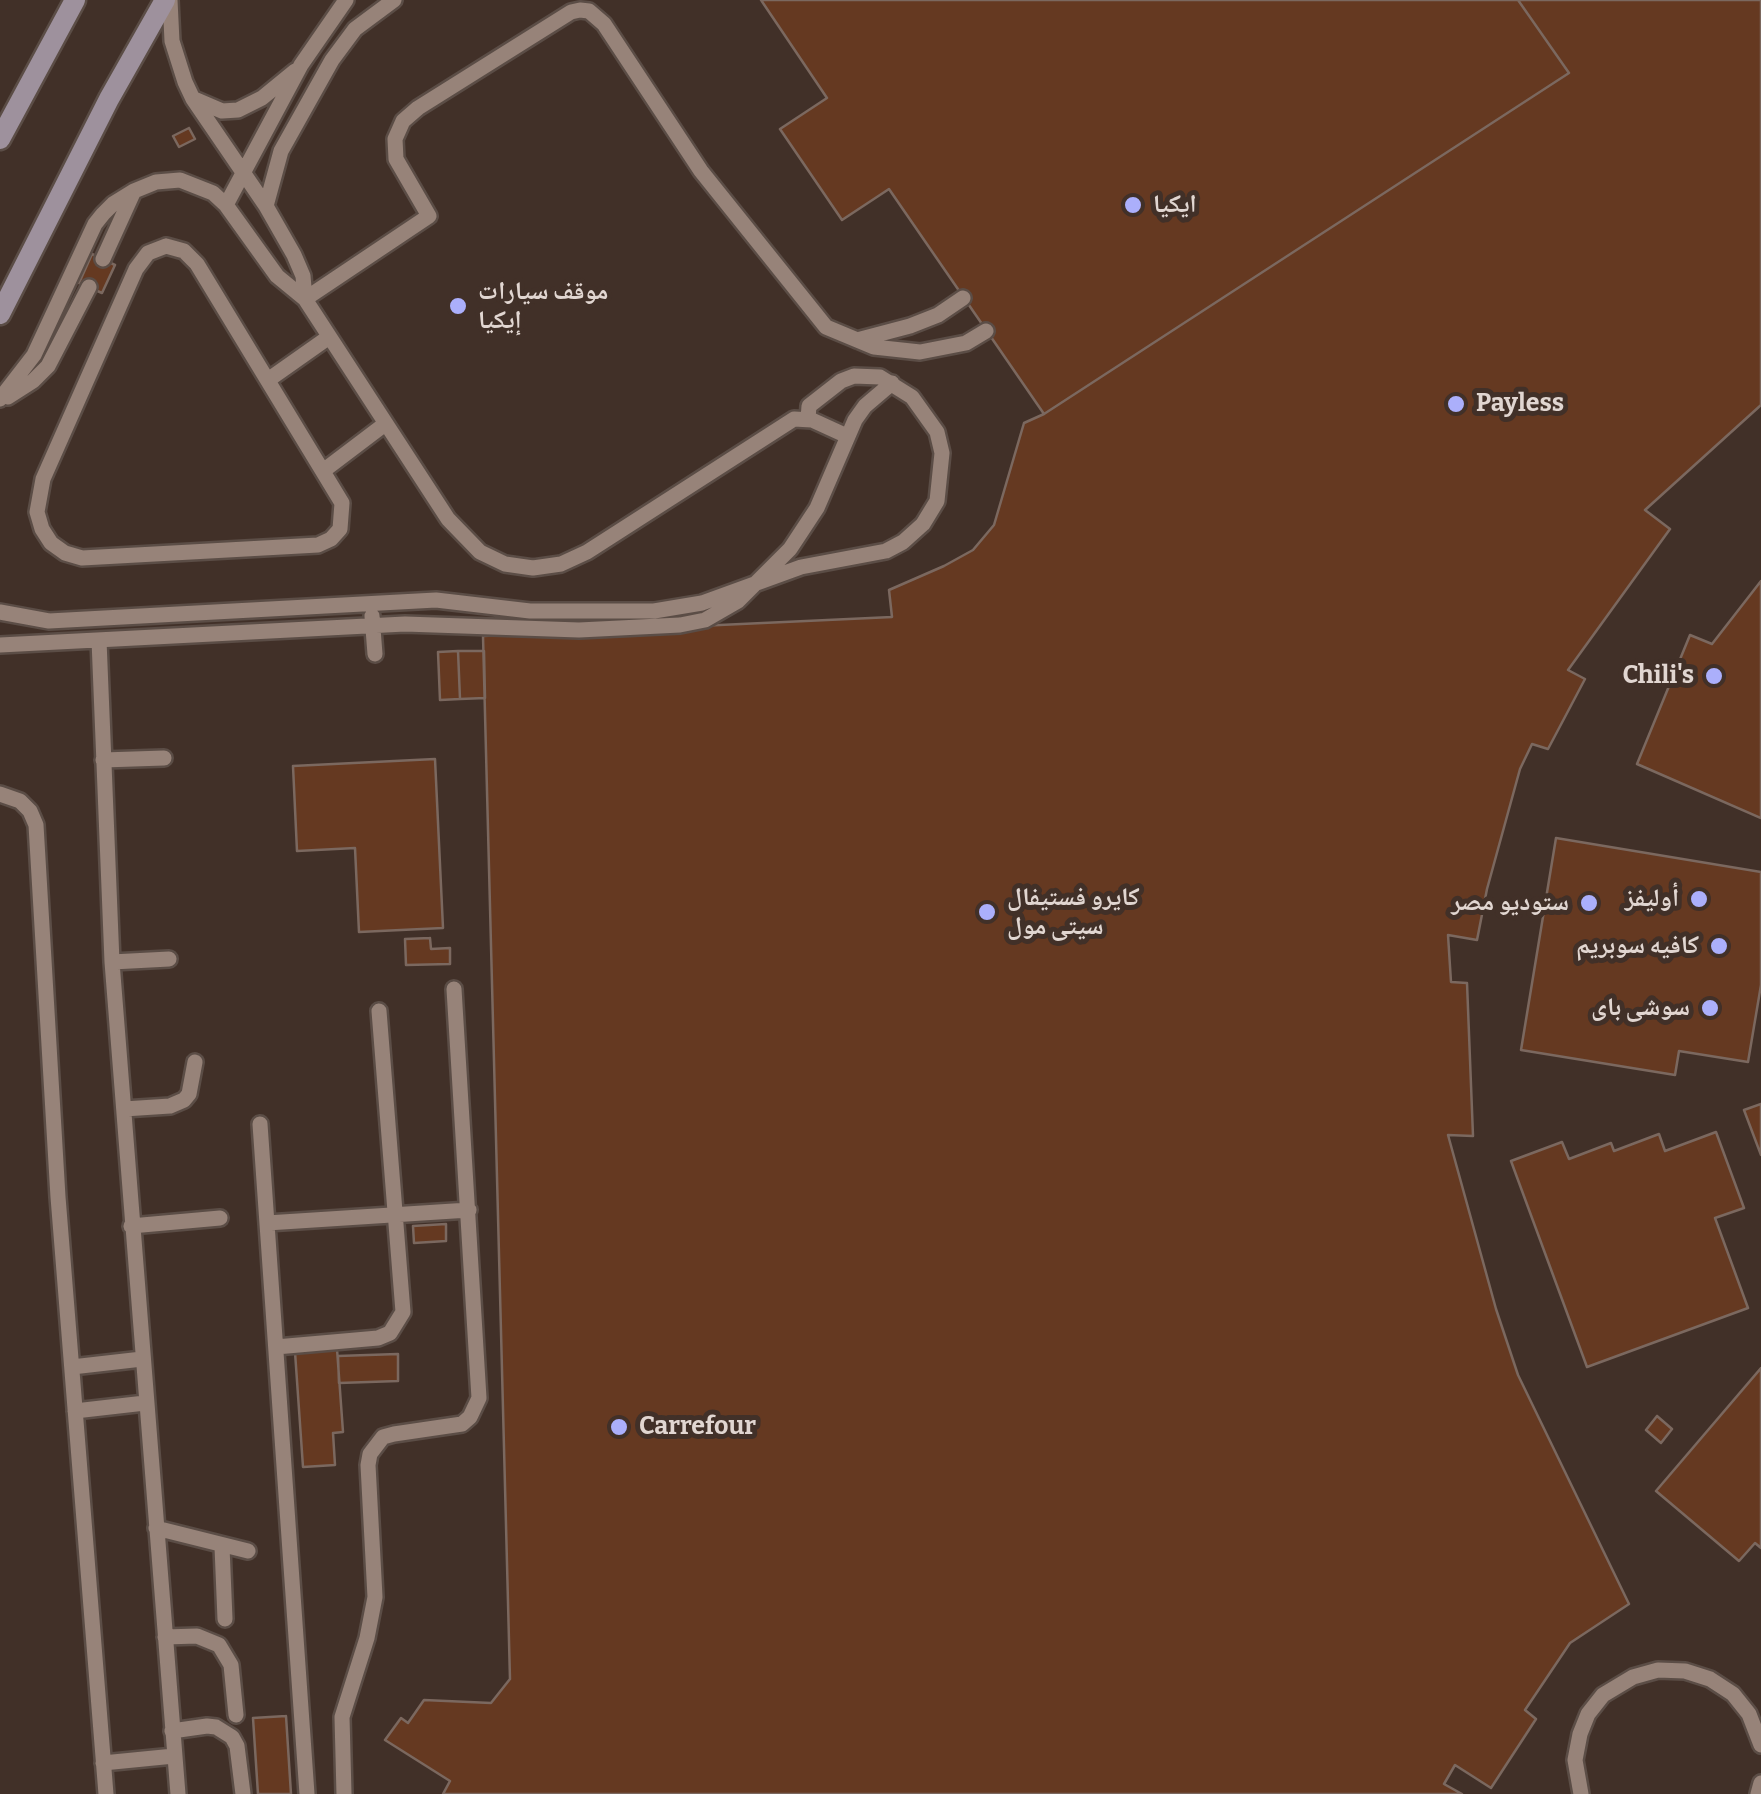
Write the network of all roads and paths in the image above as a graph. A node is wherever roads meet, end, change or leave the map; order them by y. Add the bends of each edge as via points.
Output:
1 (75, 0) edge
2 (167, 0) edge
3 (346, 0) edge
4 (394, 0) edge
5 (301, 65) junction
6 (193, 99) junction
7 (0, 138) edge
8 (244, 173) junction
9 (134, 191) junction
10 (226, 204) junction
11 (266, 206) junction
12 (103, 259) dead end
13 (89, 287) dead end
14 (963, 298) dead end
15 (305, 299) junction
16 (0, 314) edge
17 (986, 331) dead end
18 (328, 337) junction
19 (853, 340) junction
20 (268, 380) junction
21 (892, 384) junction
22 (0, 400) edge
23 (808, 419) junction
24 (386, 424) junction
25 (848, 436) junction
26 (323, 470) junction
27 (758, 582) junction
28 (370, 602) junction
29 (0, 612) edge
30 (378, 625) junction
31 (98, 640) junction
32 (0, 646) edge
33 (380, 654) dead end
34 (164, 758) dead end
35 (103, 760) junction
36 (0, 794) edge
37 (170, 959) dead end
38 (112, 962) junction
39 (454, 989) dead end
40 (379, 1011) dead end
41 (195, 1062) dead end
42 (124, 1109) junction
43 (260, 1124) dead end
44 (469, 1210) junction
45 (396, 1214) junction
46 (220, 1218) dead end
47 (267, 1223) junction
48 (130, 1226) junction
49 (276, 1347) junction
50 (142, 1360) junction
51 (72, 1367) junction
52 (145, 1403) junction
53 (76, 1411) junction
54 (156, 1528) junction
55 (222, 1547) junction
56 (248, 1550) dead end
57 (225, 1619) dead end
58 (165, 1637) junction
59 (236, 1715) dead end
60 (1755, 1718) edge
61 (172, 1731) junction
62 (1761, 1745) edge
63 (174, 1756) junction
64 (103, 1763) junction
65 (1761, 1783) edge
66 (106, 1794) edge
67 (178, 1794) edge
68 (242, 1794) edge
69 (307, 1794) edge
70 (344, 1794) edge
71 (1581, 1794) edge
72 (1758, 1794) edge

1 - 7 street
2 - 6 lane via 172,40
2 - 16 street via 109,98
3 - 5 lane
4 - 11 lane via 355,29 332,60 281,151
5 - 6 lane via 238,110
5 - 8 lane
6 - 8 lane
8 - 10 lane
8 - 11 lane
9 - 10 lane via 180,180
9 - 12 lane
9 - 22 lane via 95,224 34,356
10 - 15 lane via 277,276
11 - 15 lane via 299,265
13 - 22 lane via 48,366
14 - 19 lane via 910,326
15 - 18 lane
15 - 19 lane via 429,216 396,159 403,121 580,10 604,24 701,171 814,316
17 - 19 lane via 966,344 920,352
18 - 20 lane
18 - 24 lane
20 - 26 lane
20 - 26 lane via 197,264 166,246 148,254 43,479 37,512 42,529 65,553 82,558 318,545 340,529 343,516
21 - 23 lane via 867,376 841,381 809,406
21 - 25 lane via 865,406
21 - 27 lane via 926,413 942,453 937,501 923,524 886,551
23 - 24 lane via 784,423 586,552 533,568 480,552 448,519
23 - 25 lane
24 - 26 lane
25 - 27 lane via 804,530
27 - 28 lane via 702,603 627,613
27 - 30 lane via 716,615 680,625
28 - 29 lane via 49,621
28 - 30 lane
30 - 31 lane
30 - 33 lane
31 - 32 lane
31 - 35 lane
34 - 35 lane
35 - 38 lane
36 - 51 lane via 20,801 36,825
37 - 38 lane
38 - 42 lane
39 - 44 lane
40 - 45 lane
41 - 42 lane via 184,1100
42 - 48 lane
43 - 47 lane
44 - 45 lane
44 - 70 lane via 479,1398 462,1424 384,1437 370,1454 375,1597 342,1717
45 - 47 lane
45 - 49 lane via 398,1323 378,1338
46 - 48 lane
47 - 49 lane
48 - 50 lane
49 - 69 lane
50 - 51 lane
50 - 52 lane
51 - 53 lane
52 - 53 lane
52 - 54 lane
53 - 64 lane
54 - 55 lane
54 - 58 lane
55 - 56 lane
55 - 57 lane
58 - 59 lane via 197,1636 219,1645 232,1665
58 - 61 lane
60 - 62 lane
60 - 71 lane via 1732,1694 1698,1675 1658,1670 1632,1677 1588,1714 1575,1760
61 - 63 lane
61 - 68 lane via 207,1726 232,1737
63 - 64 lane
63 - 67 lane
64 - 66 lane
65 - 72 lane

